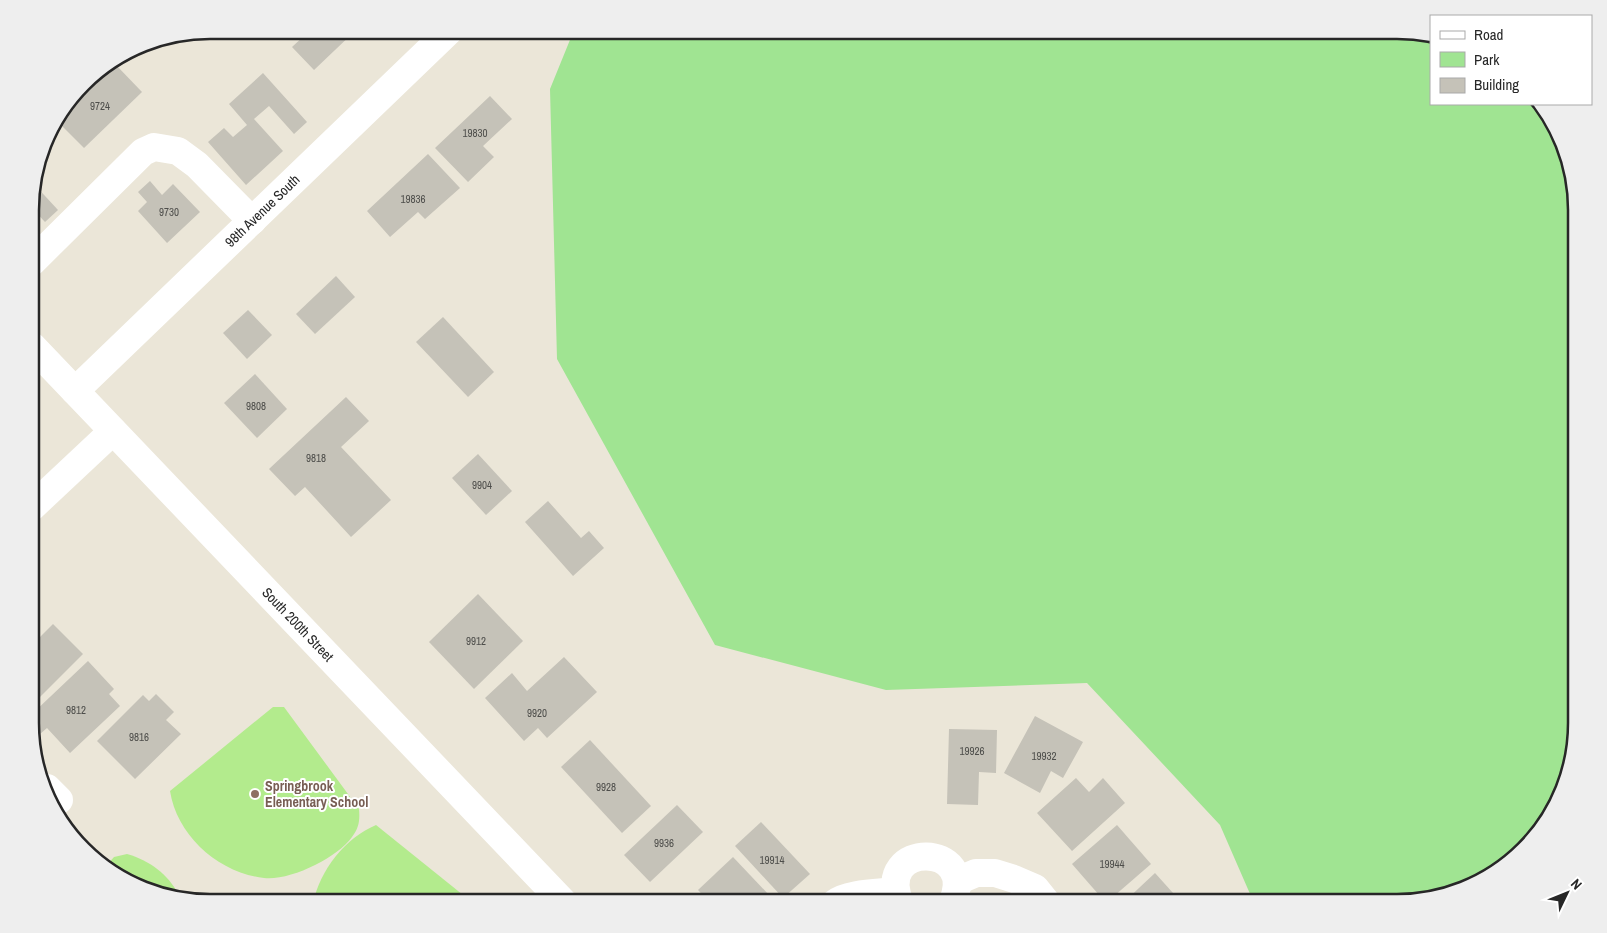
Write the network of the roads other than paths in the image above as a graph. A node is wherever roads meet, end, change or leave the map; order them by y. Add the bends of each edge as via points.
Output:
1 (441, 39) edge
2 (252, 221) junction
3 (39, 255) edge
4 (39, 353) edge
5 (75, 391) junction
6 (113, 431) junction
7 (39, 500) edge
8 (954, 892) edge
9 (555, 894) edge
10 (897, 894) edge
11 (1040, 894) edge

1 - 2 street, 98th Avenue South
2 - 3 street via 197,165 178,151 154,147 143,152
2 - 5 street, 98th Avenue South
4 - 5 street, South 200th Street
5 - 6 street, South 200th Street
6 - 7 street
6 - 9 street, South 200th Street
8 - 10 street via 952,870 944,861 933,856 921,856 901,868 896,879
8 - 11 street via 976,873 996,873 1035,888

